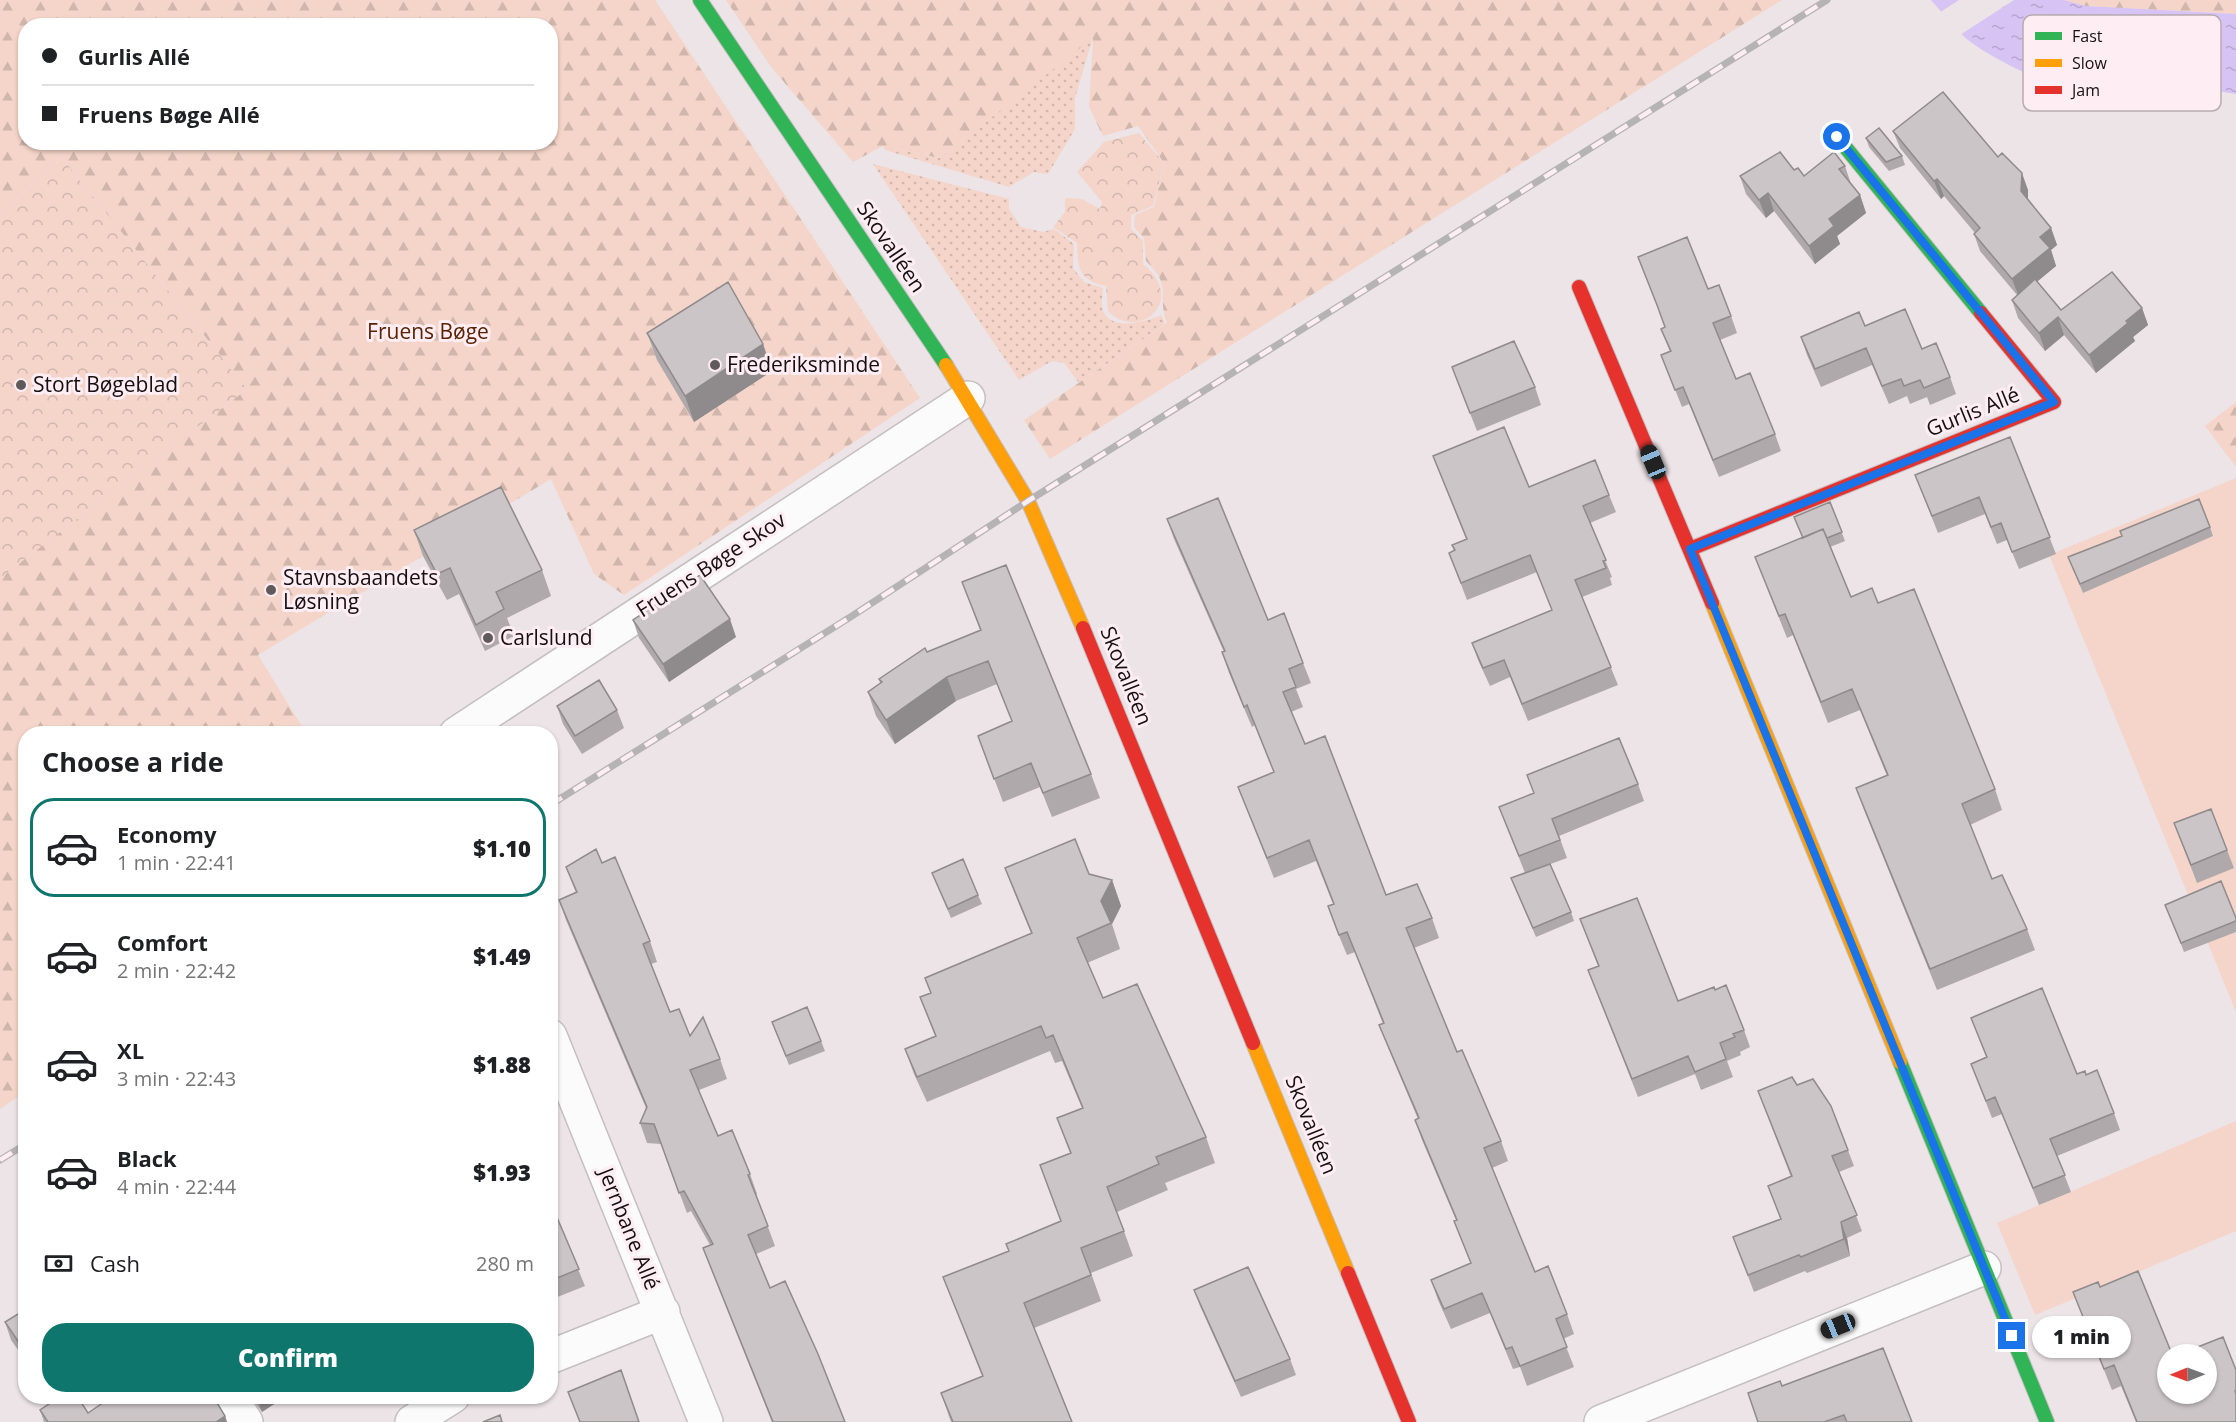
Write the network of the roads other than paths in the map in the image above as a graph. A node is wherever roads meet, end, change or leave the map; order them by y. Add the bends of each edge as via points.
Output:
1 (700, 0) edge
2 (1837, 137) dead end
3 (1579, 287) dead end
4 (968, 398) junction
5 (1690, 549) junction
6 (468, 726) edge
7 (558, 1056) edge
8 (1984, 1268) junction
9 (663, 1312) junction
10 (558, 1354) edge
11 (234, 1404) edge
12 (440, 1404) edge
13 (246, 1422) edge
14 (412, 1422) edge
15 (706, 1422) edge
16 (1409, 1422) edge
17 (1601, 1422) edge
18 (2047, 1422) edge

1 - 4 street, Skovalléen
2 - 5 street, Gurlis Allé via 2054,402
3 - 5 street
4 - 6 street, Fruens Bøge Skov
4 - 16 street, Skovalléen via 1051,549
5 - 8 street
7 - 9 street, Jernbane Allé
8 - 17 street
8 - 18 street
9 - 10 street
9 - 15 street, Jernbane Allé
11 - 13 street
12 - 14 street

